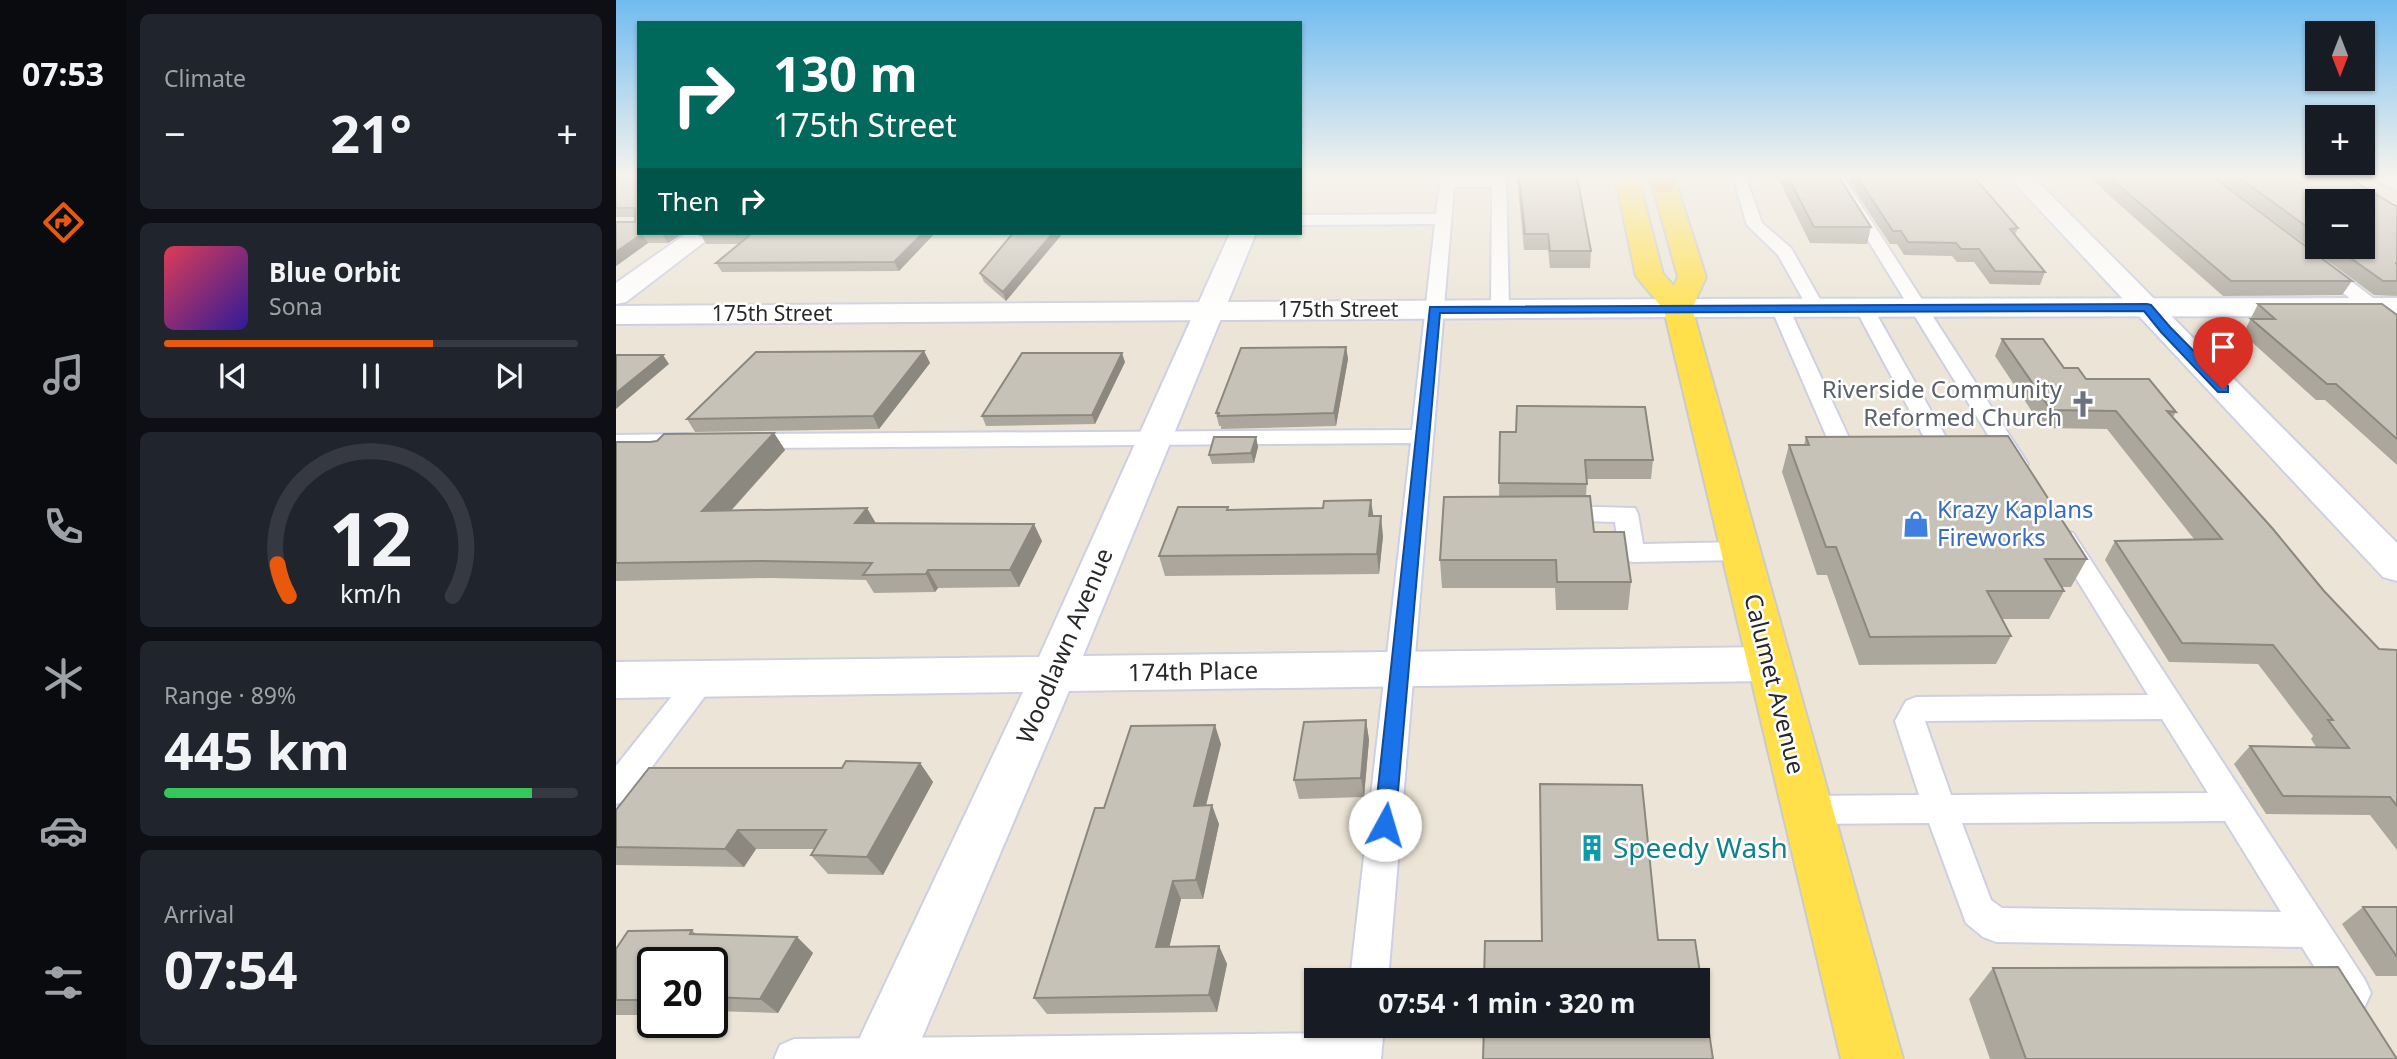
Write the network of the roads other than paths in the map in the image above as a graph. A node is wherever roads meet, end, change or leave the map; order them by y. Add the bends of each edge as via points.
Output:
1 (1443, 226) edge
2 (1499, 226) edge
3 (1638, 226) edge
4 (1677, 226) edge
5 (1757, 226) edge
6 (1867, 226) edge
7 (2068, 226) edge
8 (701, 235) edge
9 (1243, 235) edge
10 (2311, 259) edge
11 (616, 296) edge
12 (2147, 307) junction
13 (2385, 307) edge
14 (1678, 308) junction
15 (1780, 308) junction
16 (1816, 308) junction
17 (1864, 308) junction
18 (1918, 308) junction
19 (1500, 309) junction
20 (1434, 310) junction
21 (1208, 311) junction
22 (616, 315) edge
23 (2397, 325) edge
24 (1422, 436) junction
25 (1154, 438) junction
26 (616, 442) edge
27 (1879, 447) edge
28 (1904, 448) edge
29 (2030, 484) edge
30 (1532, 514) edge
31 (2052, 519) edge
32 (1741, 551) junction
33 (2397, 567) edge
34 (1769, 664) junction
35 (1400, 669) junction
36 (1053, 675) junction
37 (702, 679) junction
38 (616, 680) edge
39 (2171, 707) junction
40 (616, 790) edge
41 (2226, 807) junction
42 (1940, 809) junction
43 (1807, 810) junction
44 (2312, 930) junction
45 (1370, 968) edge
46 (2364, 1012) edge
47 (1363, 1045) edge
48 (883, 1058) edge
49 (794, 1059) edge
50 (1872, 1059) edge

1 - 20 lane
2 - 19 lane
3 - 14 main road, Calumet Avenue via 1650,276
4 - 14 main road via 1692,277
5 - 16 lane via 1785,252
6 - 18 lane
7 - 12 street
8 - 11 street
9 - 21 street, Woodlawn Avenue
10 - 13 lane
12 - 13 street, 175th Street
12 - 18 street, 175th Street
12 - 33 street
13 - 23 lane
14 - 15 street, 175th Street
14 - 19 street, 175th Street
14 - 32 main road, Calumet Avenue
15 - 16 street, 175th Street
15 - 27 lane via 1842,447
16 - 17 street, 175th Street
17 - 18 street, 175th Street
17 - 28 lane via 1941,448
18 - 29 lane
19 - 20 street, 175th Street
20 - 21 street, 175th Street
20 - 24 lane
21 - 22 street, 175th Street
21 - 25 street, Woodlawn Avenue
24 - 25 lane
24 - 35 lane
25 - 26 lane
25 - 36 street, Woodlawn Avenue
30 - 32 lane via 1626,514 1632,554
31 - 39 lane
32 - 34 main road, Calumet Avenue
34 - 35 street, 174th Place
34 - 43 main road, Calumet Avenue
35 - 36 street, 174th Place
35 - 45 lane
36 - 37 street, 174th Place
36 - 48 street, Woodlawn Avenue
37 - 38 street, 174th Place
37 - 40 lane
39 - 41 lane
39 - 42 lane via 1916,709 1910,721
41 - 42 lane
41 - 44 lane
42 - 43 lane
42 - 44 lane via 1978,911 1997,925
43 - 50 main road, Calumet Avenue
44 - 46 lane
47 - 48 lane
48 - 49 lane

